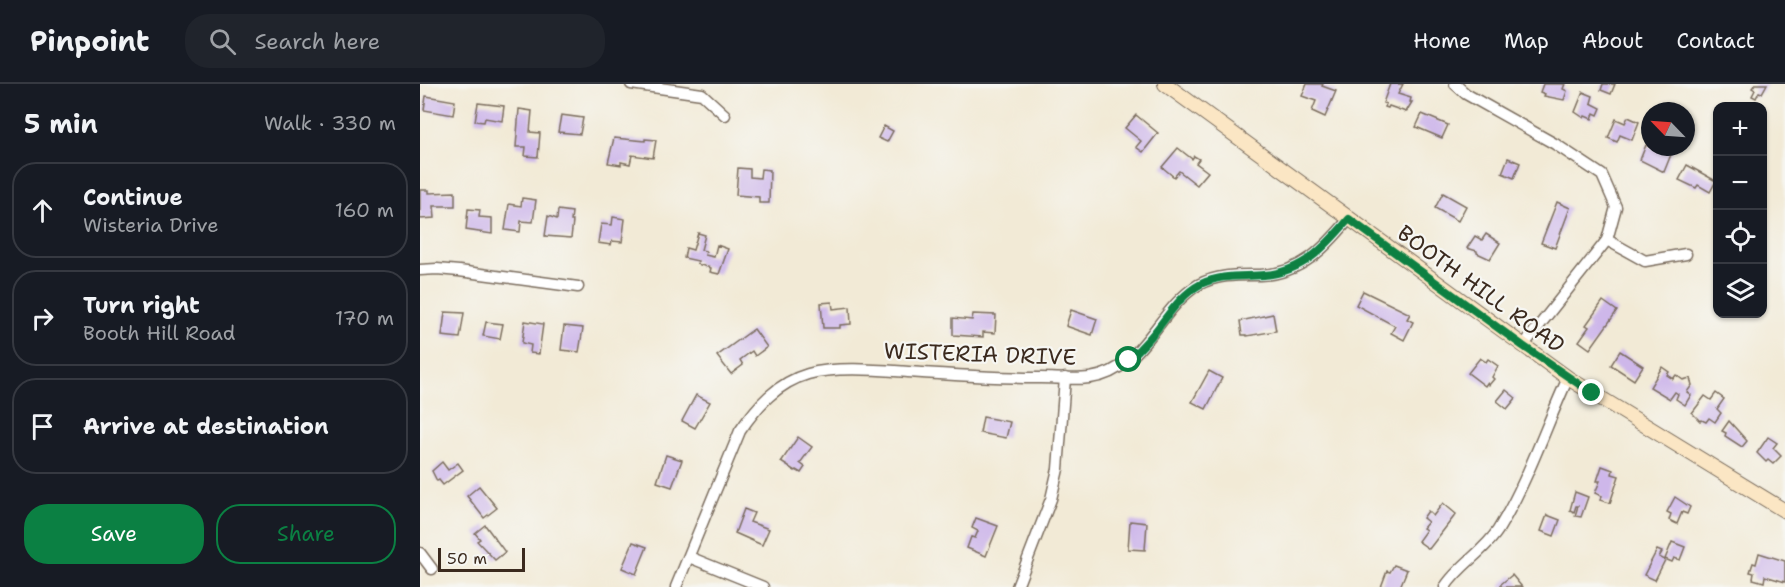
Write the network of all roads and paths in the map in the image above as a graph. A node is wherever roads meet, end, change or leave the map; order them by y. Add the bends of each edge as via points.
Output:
1 (630, 84) edge
2 (1165, 84) edge
3 (1455, 84) edge
4 (725, 115) dead end
5 (1349, 219) junction
6 (1607, 240) junction
7 (1686, 254) dead end
8 (420, 270) edge
9 (578, 287) dead end
10 (1523, 346) junction
11 (1065, 378) junction
12 (1568, 378) junction
13 (1785, 511) edge
14 (420, 553) edge
15 (688, 557) junction
16 (432, 569) dead end
17 (676, 587) edge
18 (763, 587) edge
19 (1017, 587) edge
20 (1445, 587) edge

1 - 4 street via 702,94
2 - 5 street, BOOTH HILL ROAD
3 - 6 street via 1602,175 1616,207
5 - 10 street, BOOTH HILL ROAD
5 - 11 street, WISTERIA DRIVE via 1307,262 1290,270 1225,276 1198,285 1178,301 1129,360 1108,374
6 - 7 street via 1645,261
6 - 10 street
8 - 9 street via 437,268
10 - 12 street, BOOTH HILL ROAD
11 - 15 street, WISTERIA DRIVE via 992,378 880,370 808,374 787,383 769,395 740,431
11 - 19 street via 1058,469 1051,499
12 - 13 street, BOOTH HILL ROAD
12 - 20 street via 1497,531
14 - 16 street
15 - 17 street, WISTERIA DRIVE
15 - 18 street

